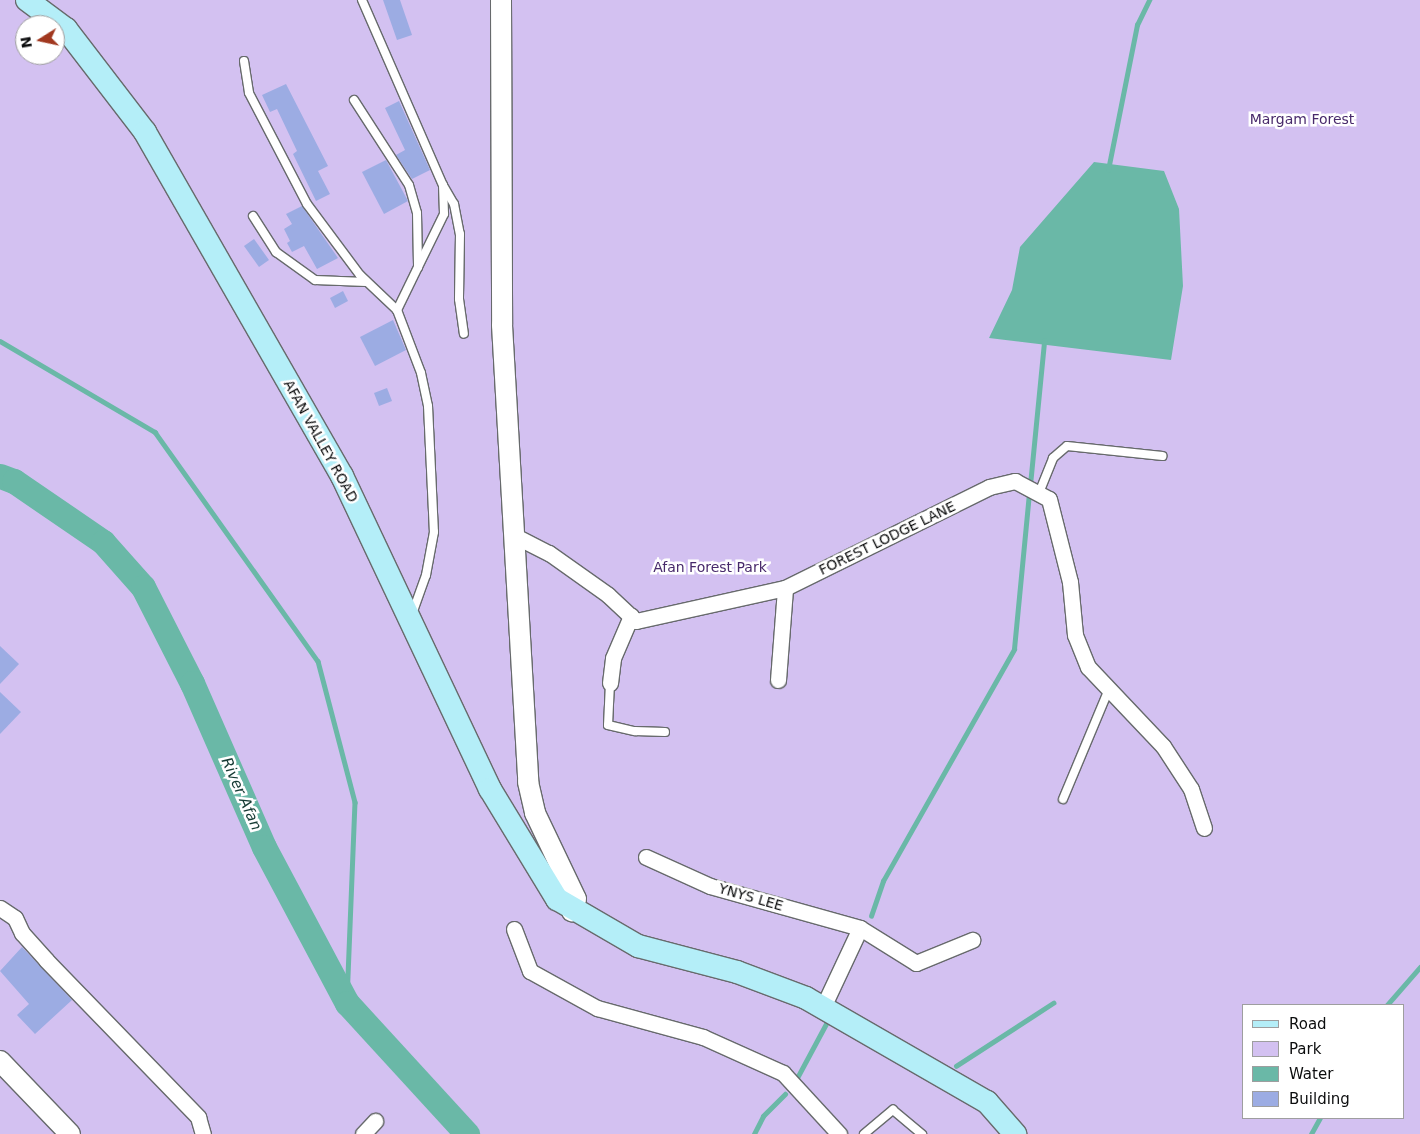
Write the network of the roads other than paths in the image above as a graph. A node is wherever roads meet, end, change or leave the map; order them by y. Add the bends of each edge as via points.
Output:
1 (27, 0) edge
2 (362, 0) edge
3 (501, 0) edge
4 (244, 61) dead end
5 (354, 100) dead end
6 (443, 185) junction
7 (253, 216) dead end
8 (418, 267) junction
9 (366, 282) junction
10 (397, 310) junction
11 (464, 334) dead end
12 (1162, 456) dead end
13 (1032, 490) junction
14 (517, 537) junction
15 (785, 588) junction
16 (631, 616) junction
17 (411, 619) junction
18 (778, 680) dead end
19 (610, 682) joint
20 (1109, 689) junction
21 (664, 732) dead end
22 (1063, 799) dead end
23 (1204, 828) dead end
24 (646, 857) dead end
25 (0, 908) edge
26 (572, 911) junction
27 (860, 928) junction
28 (514, 929) dead end
29 (972, 940) dead end
30 (823, 1007) junction
31 (0, 1061) edge
32 (375, 1121) dead end
33 (70, 1134) edge
34 (203, 1134) edge
35 (363, 1134) edge
36 (839, 1134) edge
37 (864, 1134) edge
38 (922, 1134) edge
39 (1015, 1134) edge

1 - 17 main road, AFAN VALLEY ROAD via 66,29 145,132 342,476
2 - 6 lane
3 - 14 main road via 502,325
4 - 9 lane via 249,93 307,204
5 - 8 lane via 409,185 417,213
6 - 8 lane via 444,214
6 - 11 lane via 454,204 460,234 459,299
7 - 9 lane via 276,252 315,280
8 - 10 lane
9 - 10 lane
10 - 17 lane via 421,373 428,406 434,532 426,575
12 - 13 lane via 1067,446 1053,458
13 - 15 street, FOREST LODGE LANE via 1015,481 989,487
13 - 20 street via 1049,499 1070,582 1075,635 1088,667
14 - 16 street via 549,553
14 - 26 main road via 528,782 535,813 576,899
15 - 16 street, FOREST LODGE LANE via 636,621
15 - 18 street
16 - 19 street via 613,658
17 - 26 main road, AFAN VALLEY ROAD via 512,830 557,899
19 - 21 lane via 608,725
20 - 22 lane
20 - 23 street via 1163,746 1191,789
24 - 27 street, YNYS LEE via 710,886
25 - 34 street via 15,918 29,941 198,1117
26 - 30 main road, AFAN VALLEY ROAD via 638,946 768,981
27 - 29 street, YNYS LEE via 916,962
27 - 30 street
28 - 36 street via 530,971 597,1008 703,1037 783,1074
30 - 39 main road, AFAN VALLEY ROAD via 980,1097
31 - 33 main road
32 - 35 street
37 - 38 lane via 894,1110

